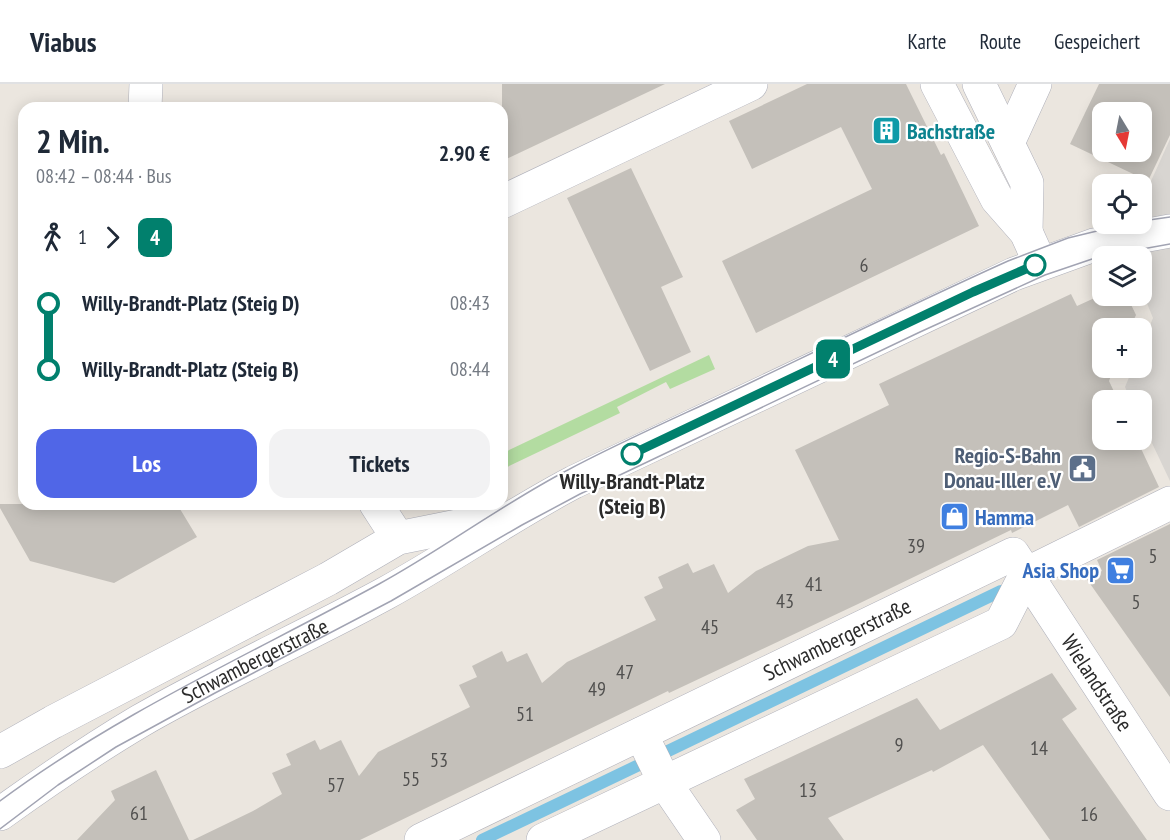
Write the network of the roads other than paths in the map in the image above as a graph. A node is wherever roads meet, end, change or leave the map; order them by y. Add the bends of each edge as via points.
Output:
1 (146, 84) edge
2 (751, 84) edge
3 (938, 84) edge
4 (979, 84) edge
5 (1035, 84) edge
6 (145, 102) edge
7 (1008, 143) junction
8 (508, 199) edge
9 (1170, 231) edge
10 (1026, 232) junction
11 (1040, 263) junction
12 (1170, 503) edge
13 (380, 510) edge
14 (516, 514) junction
15 (398, 538) junction
16 (1026, 574) junction
17 (641, 734) junction
18 (0, 752) edge
19 (665, 783) junction
20 (1170, 794) edge
21 (0, 814) edge
22 (421, 840) edge
23 (543, 840) edge
24 (704, 840) edge

1 - 6 street
2 - 8 street
3 - 10 street via 997,199
4 - 7 street
5 - 7 street
7 - 10 street via 1027,183
9 - 11 street, Schwambergerstraße via 1094,245
10 - 11 street
11 - 14 street, Schwambergerstraße via 612,464
12 - 16 street
13 - 15 street
14 - 15 street, Schwambergerstraße
14 - 21 street, Schwambergerstraße via 385,593 143,720
15 - 18 street, Schwambergerstraße
16 - 17 street, Schwambergerstraße via 1013,554
16 - 19 street via 1001,623
16 - 20 street, Wielandstraße
17 - 19 street
17 - 22 street, Schwambergerstraße
19 - 23 street
19 - 24 street

